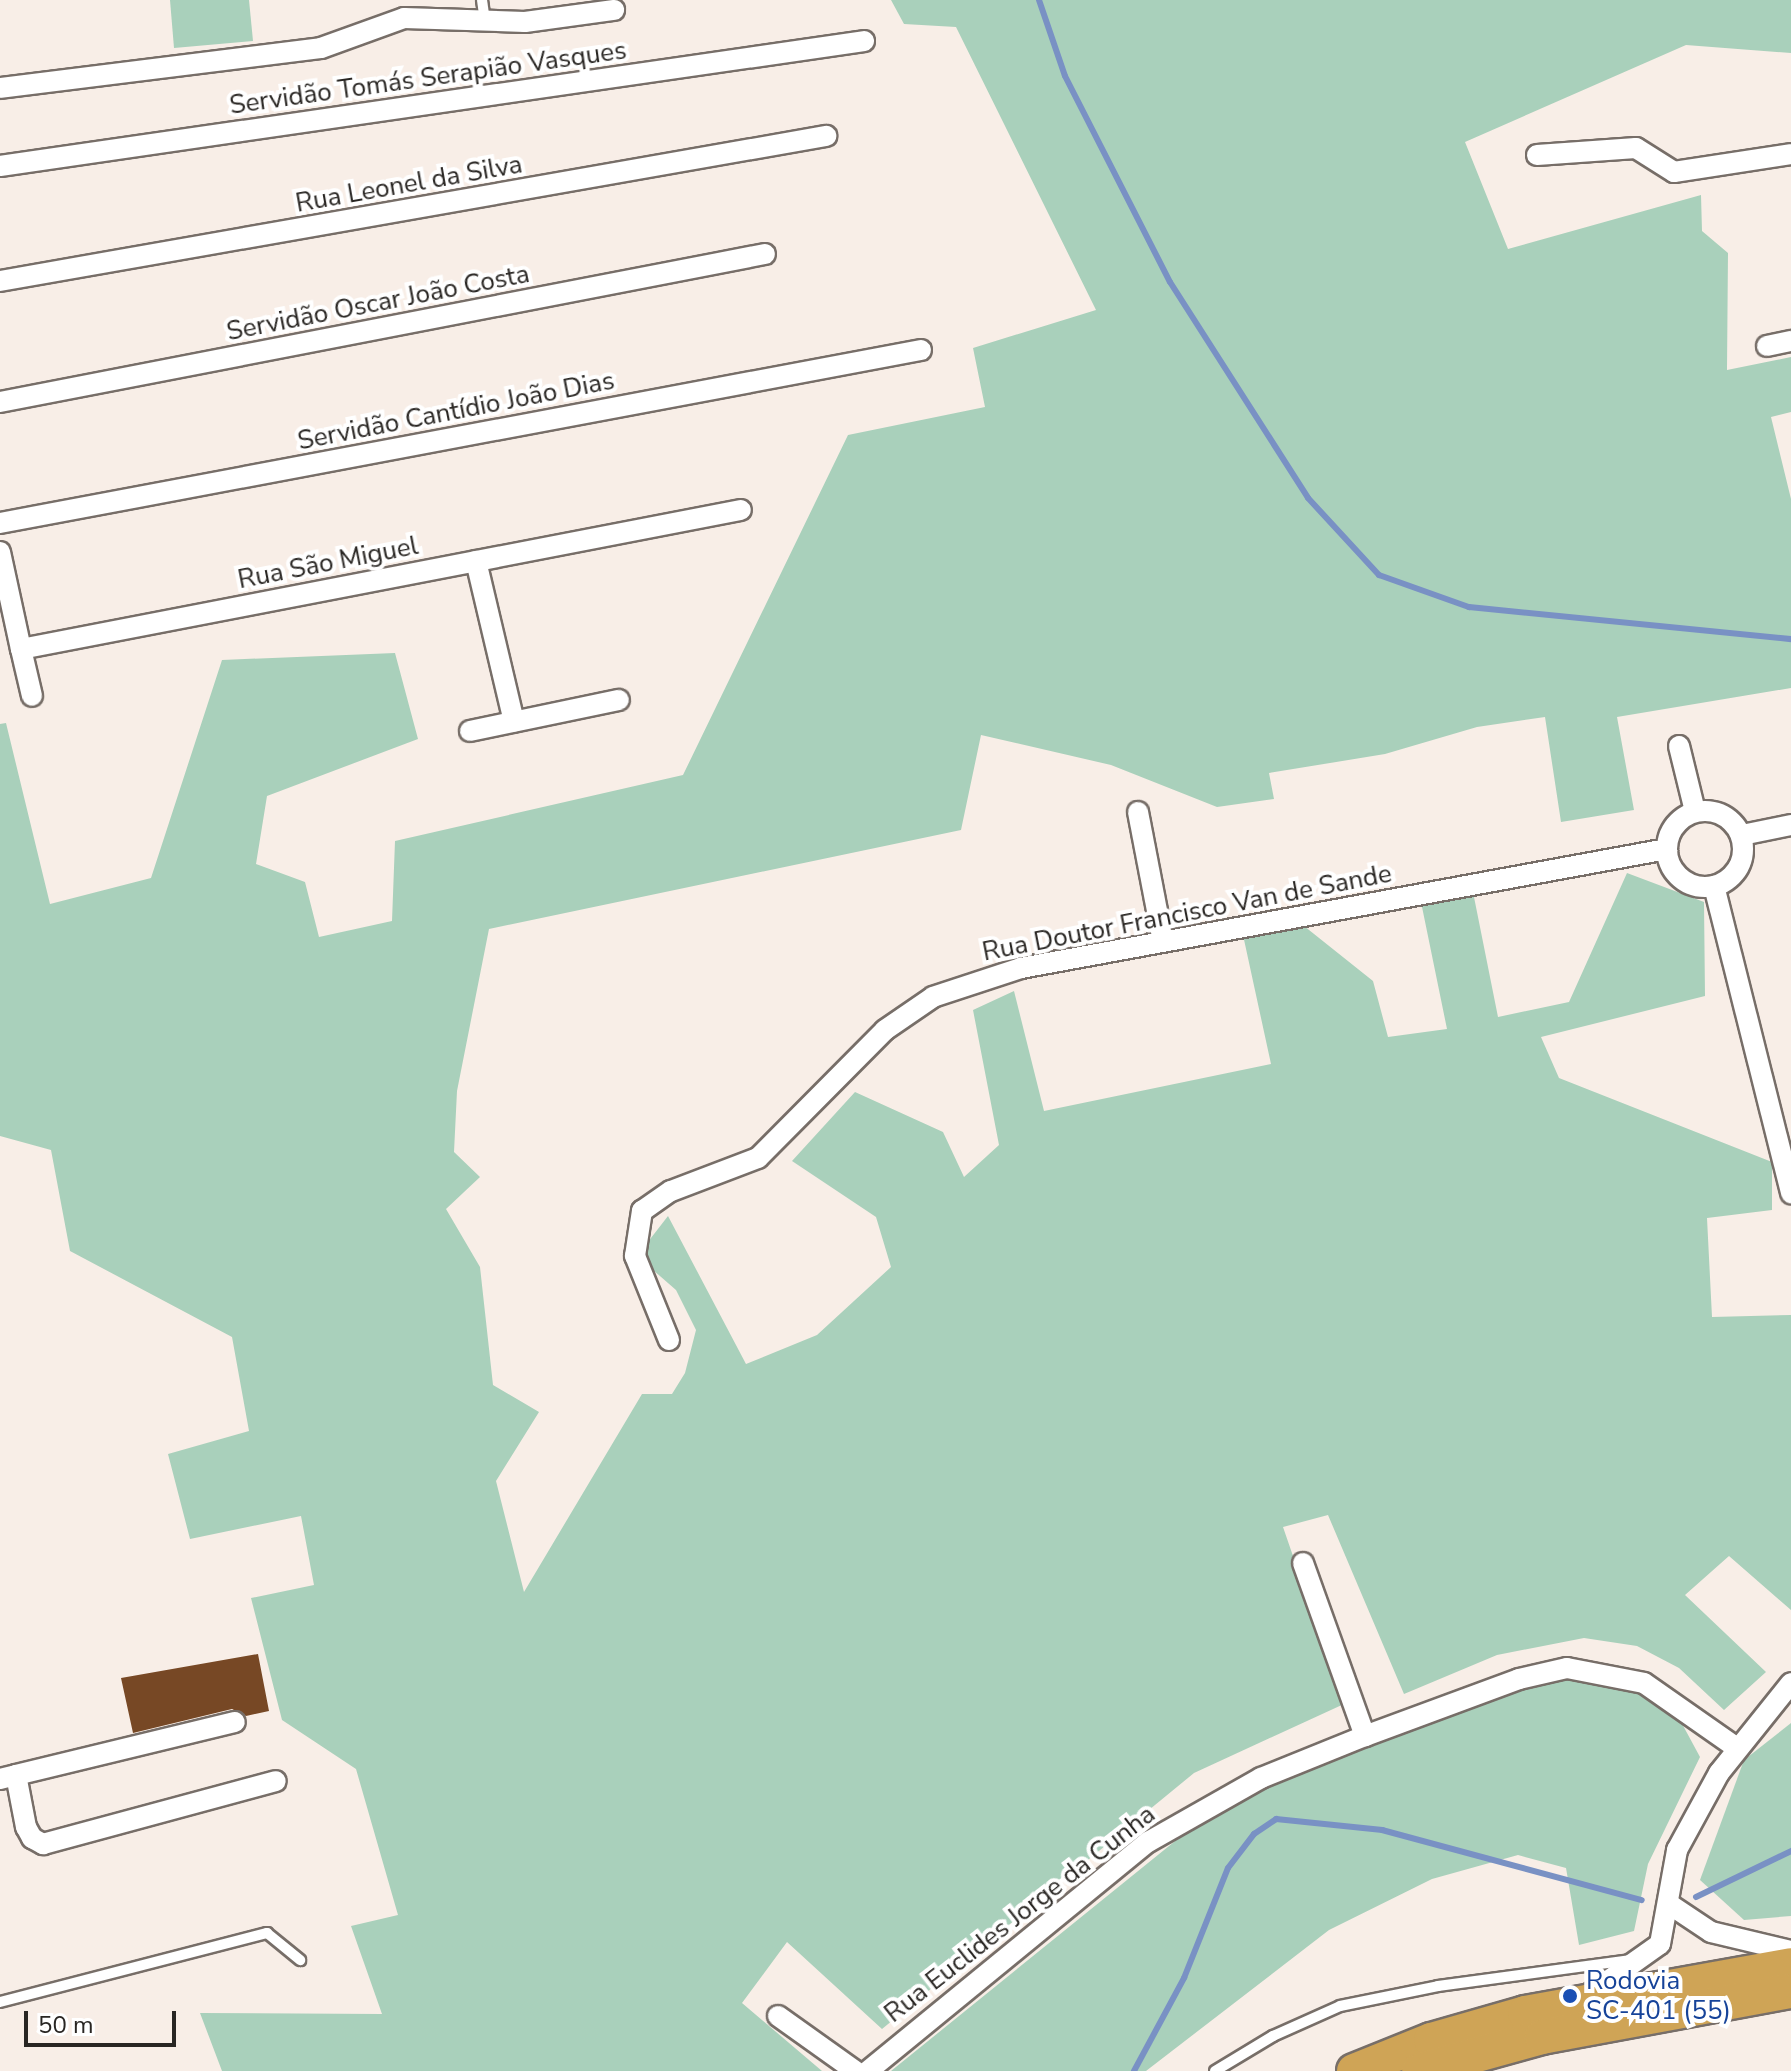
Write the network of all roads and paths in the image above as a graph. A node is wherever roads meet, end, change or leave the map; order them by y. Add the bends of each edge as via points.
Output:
1 (482, 0) edge
2 (614, 10) dead end
3 (485, 22) junction
4 (864, 41) dead end
5 (0, 88) edge
6 (826, 136) dead end
7 (1791, 154) edge
8 (1537, 155) dead end
9 (0, 166) edge
10 (765, 254) dead end
11 (0, 281) edge
12 (1791, 341) edge
13 (1767, 346) dead end
14 (921, 350) dead end
15 (0, 402) edge
16 (741, 510) dead end
17 (0, 523) edge
18 (0, 552) edge
19 (476, 561) junction
20 (21, 649) junction
21 (32, 696) dead end
22 (619, 700) dead end
23 (514, 722) junction
24 (470, 731) dead end
25 (1679, 746) dead end
26 (1695, 811) junction
27 (1138, 812) dead end
28 (1791, 825) edge
29 (1742, 835) junction
30 (1667, 849) junction
31 (1714, 886) junction
32 (1163, 942) junction
33 (1788, 1171) edge
34 (1791, 1193) edge
35 (669, 1340) dead end
36 (1303, 1563) dead end
37 (1791, 1683) edge
38 (235, 1722) dead end
39 (1365, 1736) junction
40 (1737, 1748) junction
41 (8, 1777) edge
42 (276, 1781) dead end
43 (1669, 1904) junction
44 (1791, 1951) edge
45 (1645, 1958) junction
46 (300, 1960) dead end
47 (1791, 1965) edge
48 (1791, 1991) edge
49 (0, 2002) edge
50 (1576, 2003) junction
51 (778, 2016) dead end
52 (855, 2071) edge
53 (868, 2071) edge
54 (1215, 2071) edge
55 (1354, 2071) edge
56 (1419, 2071) edge

1 - 3 lane
2 - 3 street
3 - 5 street via 391,19 321,48
4 - 9 street, Servidão Tomás Serapião Vasques
6 - 11 street, Rua Leonel da Silva
7 - 8 street via 1674,172 1636,148
10 - 15 street, Servidão Oscar João Costa
12 - 13 street
14 - 17 street, Servidão Cantídio João Dias
16 - 19 street, Rua São Miguel
18 - 20 street
19 - 20 street, Rua São Miguel
19 - 23 street
20 - 21 street
22 - 23 street
23 - 24 street
25 - 26 street
26 - 29 street via 1718,812
26 - 30 street via 1675,826
27 - 32 street
28 - 29 street
29 - 31 street via 1744,848 1736,872
30 - 31 street via 1682,879
30 - 32 street, Rua Doutor Francisco Van de Sande
31 - 33 street
32 - 35 street, Rua Doutor Francisco Van de Sande via 988,976 933,997 885,1030 758,1158 653,1200 636,1227 635,1256
33 - 34 street
36 - 39 street
37 - 40 street
38 - 41 street
39 - 40 street, Rua Euclides Jorge da Cunha via 1519,1679 1567,1668 1644,1683
39 - 53 street, Rua Euclides Jorge da Cunha via 1261,1778 1148,1842
40 - 43 street via 1677,1850
41 - 42 street via 26,1827 43,1844
43 - 44 street via 1711,1932
43 - 45 street via 1660,1944
45 - 50 street
45 - 54 lane via 1438,1986 1340,2006 1273,2036
46 - 49 lane via 267,1933
47 - 50 highway
48 - 56 highway via 1542,2037
50 - 55 highway via 1444,2036
51 - 52 street

